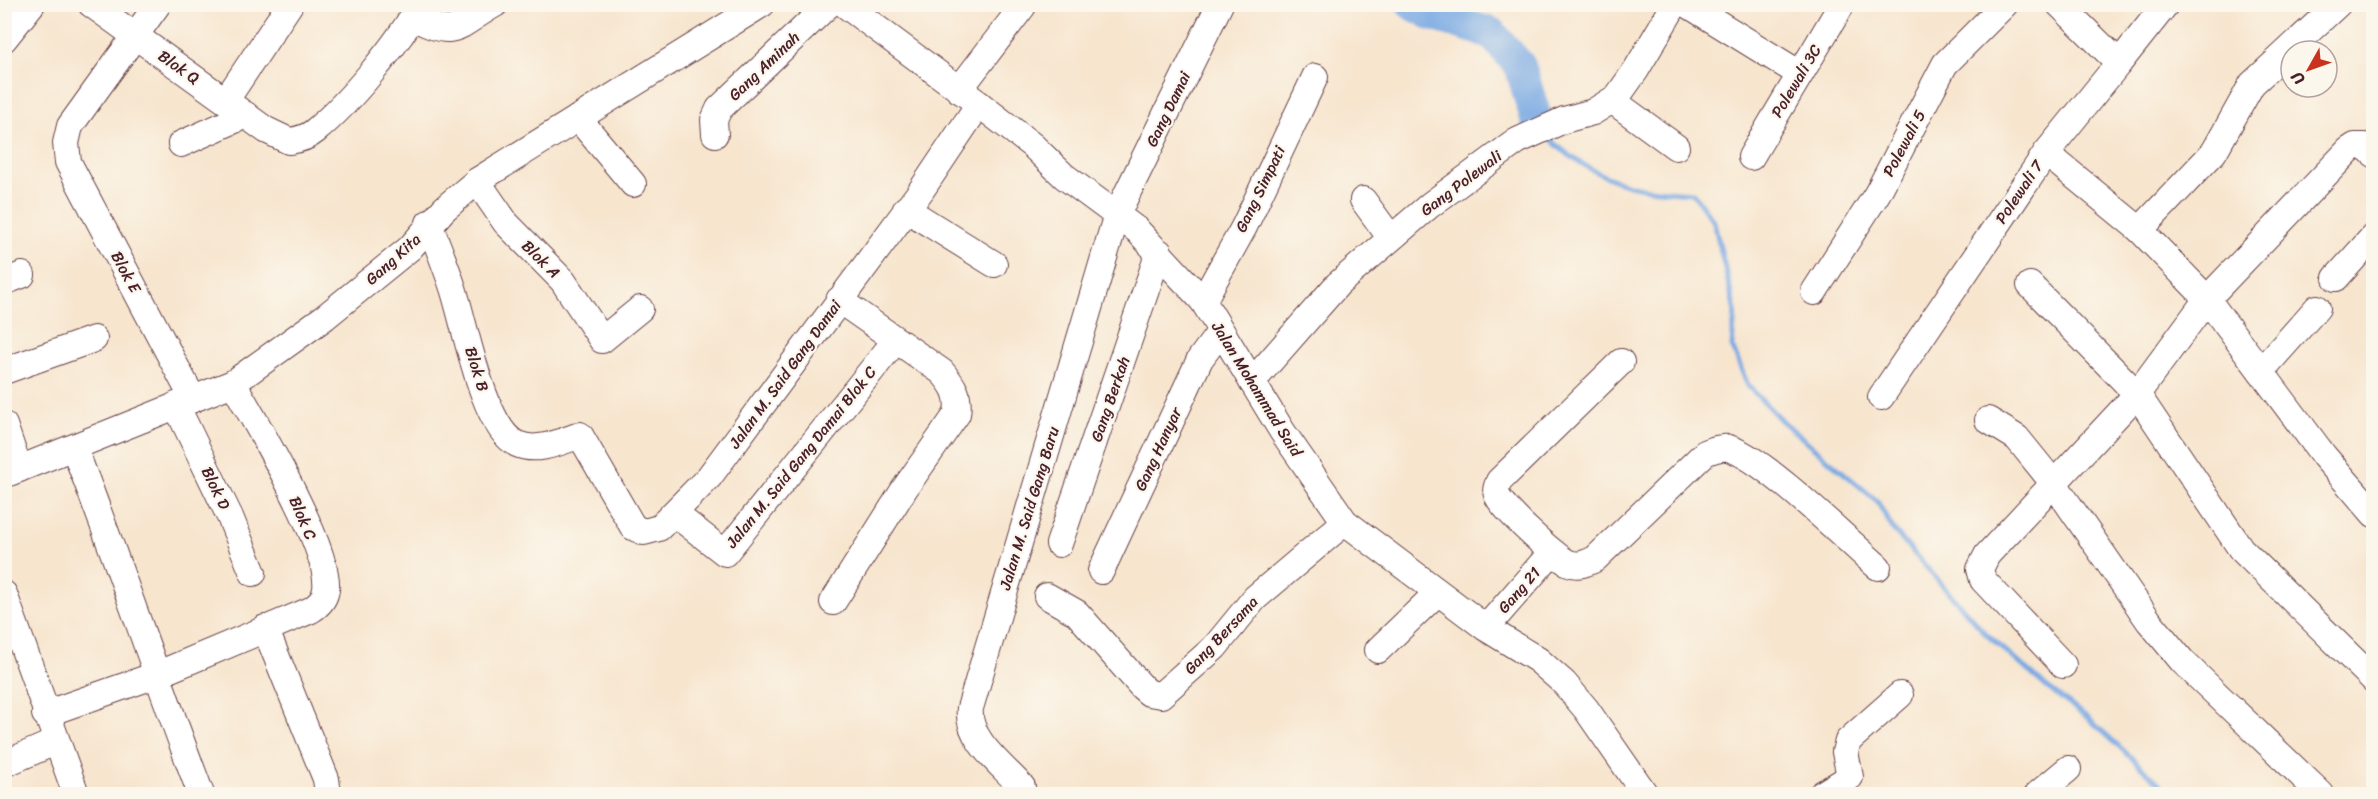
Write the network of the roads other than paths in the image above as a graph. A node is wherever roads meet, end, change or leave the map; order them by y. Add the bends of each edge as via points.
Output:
1 (32, 4) edge
2 (91, 4) edge
3 (158, 4) edge
4 (290, 4) edge
5 (495, 4) edge
6 (762, 4) edge
7 (829, 4) edge
8 (844, 4) edge
9 (1221, 4) edge
10 (1675, 4) edge
11 (1687, 4) edge
12 (1842, 4) edge
13 (2005, 4) edge
14 (2059, 4) edge
15 (2166, 4) edge
16 (2338, 4) edge
17 (1023, 6) dead end
18 (416, 11) edge
19 (136, 36) junction
20 (4, 39) edge
21 (2119, 63) junction
22 (1800, 74) junction
23 (1315, 77) dead end
24 (969, 97) junction
25 (1613, 101) junction
26 (236, 107) junction
27 (578, 118) junction
28 (715, 135) dead end
29 (181, 144) dead end
30 (1676, 147) dead end
31 (2046, 153) junction
32 (2373, 154) edge
33 (1751, 157) dead end
34 (477, 181) junction
35 (633, 184) dead end
36 (1363, 200) dead end
37 (906, 209) junction
38 (1117, 214) junction
39 (429, 223) junction
40 (2140, 230) junction
41 (2373, 236) edge
42 (1390, 237) junction
43 (1159, 252) junction
44 (994, 264) dead end
45 (2336, 278) dead end
46 (2030, 285) dead end
47 (1814, 292) dead end
48 (2207, 299) junction
49 (838, 300) junction
50 (1203, 301) junction
51 (2317, 308) dead end
52 (640, 309) dead end
53 (1220, 332) junction
54 (94, 339) dead end
55 (896, 340) junction
56 (1621, 362) dead end
57 (2261, 370) junction
58 (4, 371) edge
59 (1252, 382) junction
60 (232, 383) junction
61 (2136, 394) junction
62 (1881, 397) dead end
63 (184, 402) junction
64 (1988, 420) dead end
65 (4, 425) edge
66 (579, 435) joint
67 (74, 448) junction
68 (12, 472) edge
69 (2055, 485) junction
70 (2364, 487) edge
71 (2373, 513) edge
72 (675, 514) junction
73 (1345, 522) junction
74 (1059, 544) dead end
75 (1552, 552) junction
76 (1878, 567) dead end
77 (1101, 571) dead end
78 (254, 573) dead end
79 (1437, 593) junction
80 (4, 594) edge
81 (1047, 596) dead end
82 (833, 602) dead end
83 (265, 628) junction
84 (1486, 628) junction
85 (1378, 650) dead end
86 (2063, 665) dead end
87 (156, 675) junction
88 (2373, 680) edge
89 (1900, 695) dead end
90 (45, 714) junction
91 (55, 742) junction
92 (4, 764) edge
93 (2068, 769) dead end
94 (1022, 787) dead end
95 (76, 795) edge
96 (201, 795) edge
97 (328, 795) edge
98 (1645, 795) edge
99 (1822, 795) edge
100 (2038, 795) edge
101 (2321, 795) edge

1 - 20 street
2 - 19 street, Blok Q
3 - 19 street
4 - 26 street
5 - 18 street via 461,28 450,30 438,29
6 - 27 street, Gang Kita
7 - 28 street, Gang Aminah via 719,109 714,120
8 - 24 street, Jalan Mohammad Said
9 - 38 street, Gang Damai
10 - 25 street, Gang Polewali
11 - 22 street
12 - 22 street, Polewali 3C
13 - 47 street, Polewali 5 via 1945,64 1877,194
14 - 21 street
15 - 21 street, Polewali 7
16 - 40 street via 2252,84 2214,152
17 - 24 street, Jalan M. Said Gang Damai
18 - 26 street, Blok Q via 365,78 314,132 289,141 266,130
19 - 26 street, Blok Q
19 - 63 street, Blok E via 70,126 66,143 68,162
21 - 31 street, Polewali 7
22 - 33 street, Polewali 3C
23 - 50 street, Gang Simpati via 1244,227
24 - 37 street, Jalan M. Said Gang Damai
24 - 38 street, Jalan Mohammad Said via 1033,146 1064,176
25 - 30 street
25 - 42 street, Gang Polewali via 1517,141
26 - 29 street
27 - 34 street, Gang Kita
27 - 35 street
31 - 40 street
31 - 62 street, Polewali 7
32 - 48 street via 2365,146 2349,150
34 - 39 street, Gang Kita
34 - 52 street, Blok A via 506,223 563,281 602,339
36 - 42 street
37 - 44 street
37 - 49 street, Jalan M. Said Gang Damai
38 - 43 street, Jalan Mohammad Said
38 - 94 street, Jalan M. Said Gang Baru via 970,708 974,732
39 - 60 street, Gang Kita via 410,248 325,318
39 - 66 street, Blok B via 453,287 476,371 501,430 516,443 531,448
40 - 48 street
41 - 45 street
42 - 59 street, Gang Polewali via 1338,284
43 - 50 street, Jalan Mohammad Said
43 - 74 street, Gang Berkah
46 - 61 street
48 - 57 street
48 - 61 street
49 - 55 street
49 - 72 street, Jalan M. Said Gang Damai via 737,441
50 - 53 street, Jalan Mohammad Said
51 - 57 street
53 - 59 street, Jalan Mohammad Said
53 - 77 street, Gang Hanyar via 1196,368
54 - 58 street
55 - 72 street, Jalan M. Said Gang Damai Blok C via 725,553
55 - 82 street via 942,372 952,384 958,395 957,414
56 - 75 street via 1496,487 1496,494 1506,507
57 - 70 street
59 - 73 street, Jalan Mohammad Said
60 - 63 street, Gang Kita
60 - 83 street, Blok C via 267,441 326,572 327,587 320,604
61 - 69 street
61 - 88 street via 2241,549
63 - 67 street, Gang Kita
63 - 78 street, Blok D
64 - 69 street via 2017,438
65 - 68 street
66 - 72 street, Jalan M. Said Gang Damai via 633,527 644,532 659,528
67 - 68 street, Gang Kita
67 - 87 street via 117,557
69 - 86 street via 1987,555 1980,569 1991,592
69 - 101 street via 2149,621 2183,662
70 - 71 street
73 - 79 street, Jalan Mohammad Said
73 - 81 street, Gang Bersama via 1255,598 1215,647 1161,695 1142,687 1077,613
75 - 76 street via 1570,564 1586,564 1596,559 1706,453 1728,448 1776,478
75 - 84 street, Gang 21
79 - 84 street, Jalan Mohammad Said
79 - 85 street
80 - 90 street
83 - 87 street
83 - 97 street via 326,779
84 - 98 street, Jalan Mohammad Said via 1538,660 1564,683
87 - 90 street
87 - 96 street
89 - 99 street via 1848,741 1845,752 1850,777
90 - 91 street
91 - 92 street
91 - 95 street
93 - 100 street

